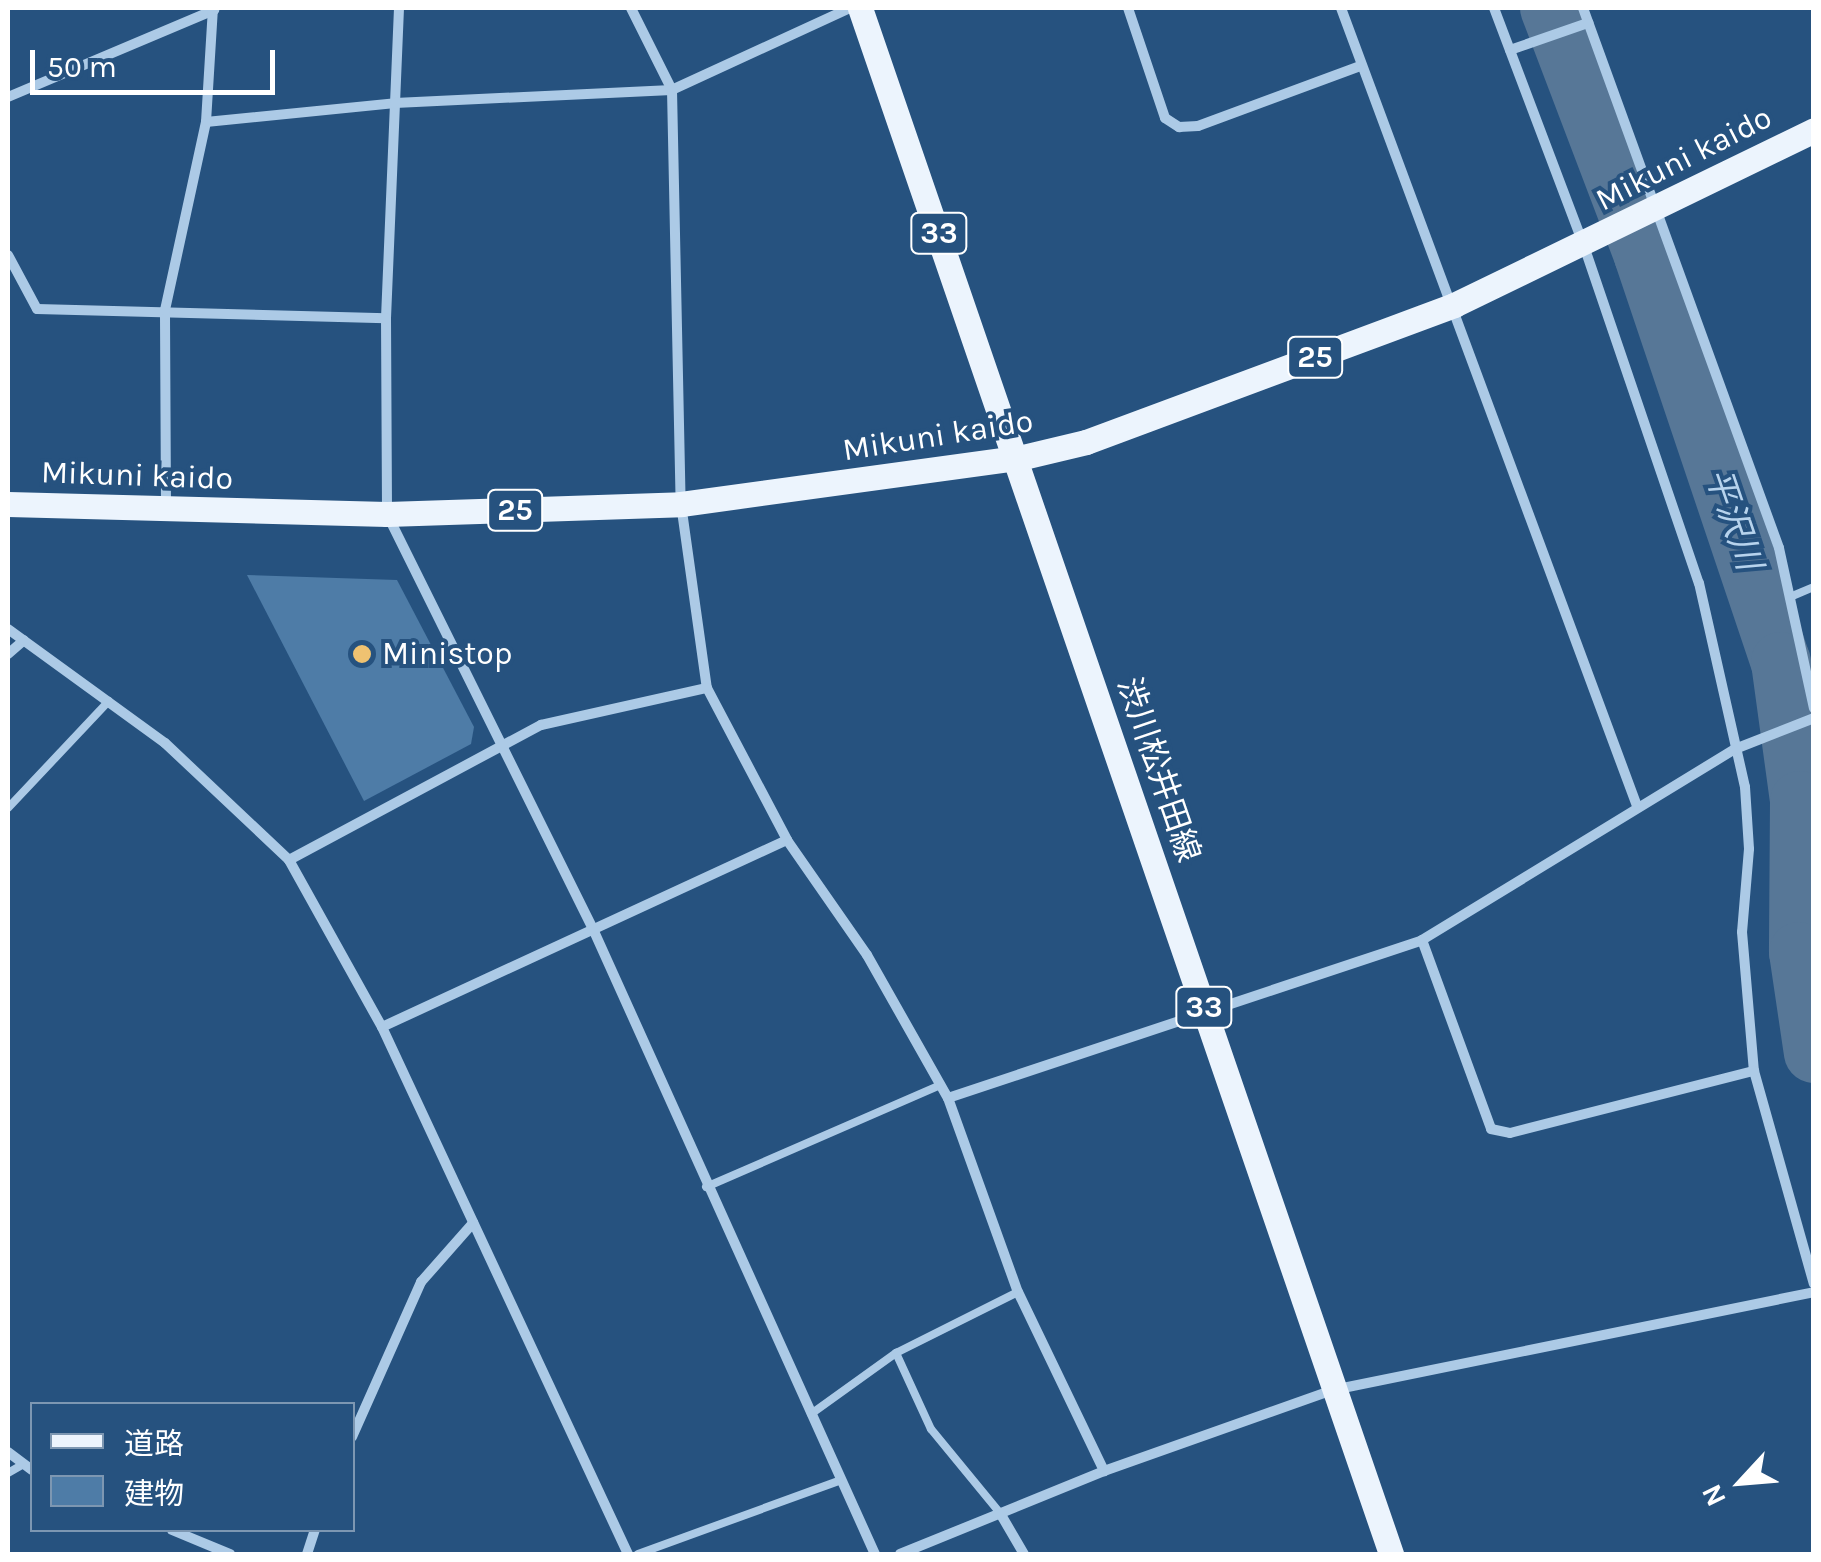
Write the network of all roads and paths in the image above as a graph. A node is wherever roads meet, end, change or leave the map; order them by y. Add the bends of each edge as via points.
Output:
1 (399, 8) edge
2 (631, 8) edge
3 (850, 8) edge
4 (860, 8) edge
5 (1128, 8) edge
6 (1341, 8) edge
7 (1494, 8) edge
8 (1583, 8) edge
9 (213, 9) edge
10 (1587, 23) junction
11 (1511, 49) junction
12 (1360, 66) junction
13 (672, 90) junction
14 (8, 97) edge
15 (394, 103) junction
16 (206, 122) junction
17 (1814, 130) edge
18 (1653, 212) junction
19 (1595, 241) junction
20 (8, 255) edge
21 (1454, 305) junction
22 (165, 310) junction
23 (386, 318) junction
24 (1019, 458) junction
25 (8, 504) edge
26 (681, 504) junction
27 (166, 512) junction
28 (387, 514) junction
29 (1814, 588) edge
30 (1790, 596) junction
31 (8, 629) edge
32 (24, 640) junction
33 (8, 654) edge
34 (707, 688) junction
35 (109, 701) junction
36 (1814, 708) edge
37 (1809, 719) edge
38 (504, 745) junction
39 (1735, 749) junction
40 (1637, 806) junction
41 (8, 808) edge
42 (787, 840) junction
43 (289, 860) junction
44 (593, 929) junction
45 (1422, 940) junction
46 (1207, 1014) junction
47 (382, 1027) junction
48 (1754, 1071) junction
49 (942, 1084) junction
50 (948, 1098) junction
51 (706, 1187) junction
52 (473, 1222) junction
53 (1814, 1284) edge
54 (1018, 1292) junction
55 (1814, 1292) edge
56 (896, 1353) junction
57 (1333, 1390) junction
58 (811, 1414) junction
59 (355, 1430) edge
60 (8, 1452) edge
61 (27, 1468) edge
62 (1104, 1471) junction
63 (8, 1472) edge
64 (841, 1480) junction
65 (1000, 1513) junction
66 (177, 1532) edge
67 (230, 1554) edge
68 (628, 1554) edge
69 (638, 1554) edge
70 (875, 1554) edge
71 (900, 1554) edge
72 (1024, 1554) edge
73 (1391, 1554) edge

1 - 15 street
2 - 13 street
3 - 13 street
4 - 24 main road, 渋川松井田線 / 33
5 - 12 street via 1165,118 1179,127 1198,126
6 - 12 street
7 - 11 street
8 - 10 street
9 - 14 street
9 - 16 street
10 - 11 street
10 - 18 street
11 - 19 street
12 - 21 street
13 - 15 street
13 - 26 street
15 - 16 street
15 - 23 street
16 - 22 street
17 - 18 main road, Mikuni kaido / 25
18 - 19 main road, Mikuni kaido / 25
18 - 30 street via 1779,548
19 - 21 main road, Mikuni kaido / 25
19 - 39 street via 1699,583
20 - 22 street via 37,310
21 - 24 main road, Mikuni kaido / 25 via 1086,442
21 - 40 street
22 - 23 street
22 - 27 street
23 - 28 street
24 - 26 main road, Mikuni kaido / 25
24 - 46 main road, 渋川松井田線 / 33
25 - 27 main road, Mikuni kaido / 25
26 - 28 main road, Mikuni kaido / 25
26 - 34 street
27 - 28 main road, Mikuni kaido / 25
28 - 38 street
29 - 30 lane
30 - 36 street
31 - 32 street
32 - 33 street
32 - 35 street
34 - 38 street via 541,726
34 - 42 street
35 - 41 lane
35 - 43 street via 165,742
37 - 39 street
38 - 43 street
38 - 44 street
39 - 40 street
39 - 48 street via 1749,850 1742,932
40 - 45 street
42 - 44 street
42 - 49 street via 867,956
43 - 47 street
44 - 47 street
44 - 51 street
45 - 46 street
45 - 48 street via 1491,1129 1510,1133
46 - 50 street
46 - 57 main road, 渋川松井田線 / 33
47 - 52 street
48 - 53 street
49 - 50 street
49 - 51 lane
50 - 54 street
51 - 58 street
52 - 59 street via 420,1282
52 - 68 street
54 - 56 lane
54 - 62 street
55 - 57 street
56 - 58 lane
56 - 65 lane via 931,1430
57 - 62 street
57 - 73 main road, 渋川松井田線 / 33
58 - 64 street
60 - 61 street
61 - 63 lane
62 - 65 street
64 - 69 lane
64 - 70 street
65 - 71 street
65 - 72 street
66 - 67 street

